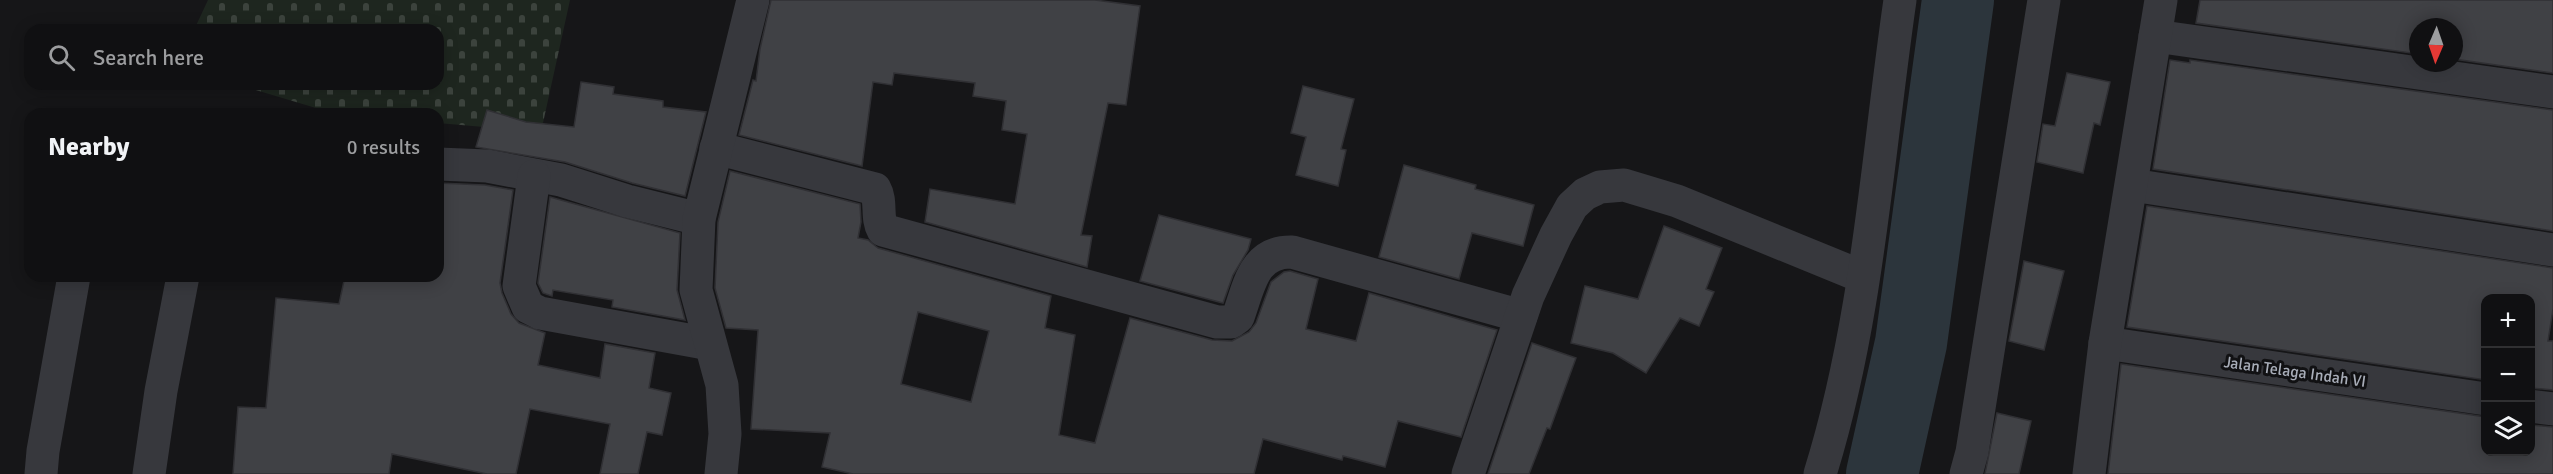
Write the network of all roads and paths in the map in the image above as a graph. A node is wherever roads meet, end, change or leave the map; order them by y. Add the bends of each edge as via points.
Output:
1 (753, 0) edge
2 (1900, 0) edge
3 (2044, 0) edge
4 (2161, 0) edge
5 (2155, 36) junction
6 (2553, 92) edge
7 (717, 148) junction
8 (444, 164) edge
9 (534, 176) junction
10 (2132, 184) junction
11 (699, 219) junction
12 (2553, 250) edge
13 (1863, 277) junction
14 (73, 282) edge
15 (182, 282) edge
16 (1521, 316) junction
17 (2105, 342) junction
18 (710, 344) junction
19 (2481, 398) edge
20 (2535, 407) edge
21 (2553, 409) edge
22 (41, 474) edge
23 (149, 474) edge
24 (721, 474) edge
25 (1468, 474) edge
26 (1820, 474) edge
27 (1966, 474) edge
28 (2089, 474) edge

1 - 7 street
2 - 13 street
3 - 27 street
4 - 5 street
5 - 6 street
5 - 10 street
7 - 11 street
7 - 16 street via 875,189 883,230 1217,321 1231,322 1238,317 1257,266 1279,252 1292,252
8 - 9 street via 487,166
9 - 11 street
9 - 18 street via 519,286 528,308
10 - 12 street
10 - 17 street
11 - 18 street via 696,290
13 - 16 street via 1677,201 1624,185 1600,187 1572,206 1539,270
13 - 26 street via 1840,407
14 - 22 street
15 - 23 street
16 - 25 street
17 - 19 street, Jalan Telaga Indah VI
17 - 28 street
18 - 24 street via 722,385
20 - 21 street

